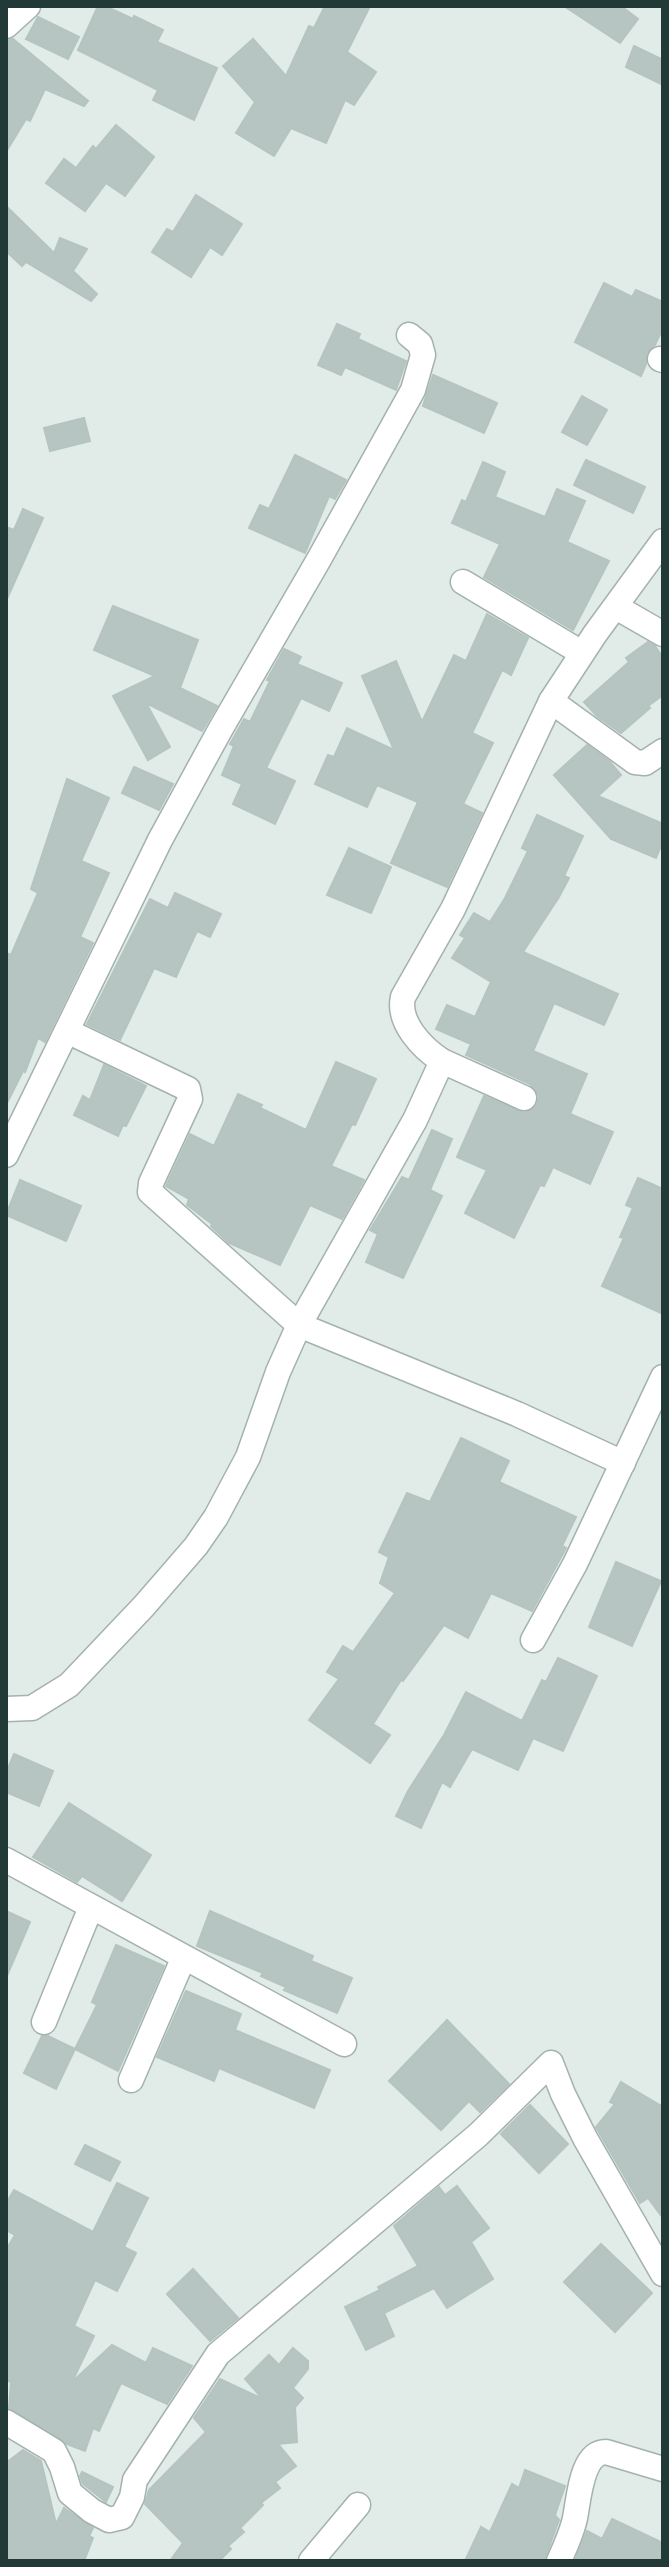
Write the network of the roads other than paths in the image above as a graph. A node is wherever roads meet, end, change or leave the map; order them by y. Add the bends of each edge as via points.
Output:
1 (28, 6) edge
2 (6, 26) edge
3 (409, 335) dead end
4 (663, 541) edge
5 (463, 582) dead end
6 (616, 607) junction
7 (663, 634) edge
8 (582, 653) junction
9 (551, 701) junction
10 (663, 751) edge
11 (67, 1031) junction
12 (442, 1061) junction
13 (524, 1098) dead end
14 (6, 1155) edge
15 (299, 1325) junction
16 (663, 1377) edge
17 (623, 1463) junction
18 (533, 1640) dead end
19 (6, 1709) edge
20 (6, 1860) edge
21 (91, 1907) junction
22 (183, 1959) junction
23 (44, 2022) dead end
24 (344, 2044) dead end
25 (131, 2080) dead end
26 (663, 2274) edge
27 (6, 2422) edge
28 (663, 2469) edge
29 (358, 2505) dead end
30 (311, 2561) edge
31 (559, 2561) edge

1 - 2 street
3 - 11 street via 423,355 413,390 160,840
4 - 6 street
5 - 8 street
6 - 7 street
6 - 8 street
8 - 9 street
9 - 10 street via 635,762 645,763
9 - 12 street via 453,909 403,997 404,1019
11 - 14 street
11 - 15 street via 188,1089 190,1099 150,1192
12 - 13 street
12 - 15 street via 415,1120
15 - 17 street
15 - 19 street via 248,1457 196,1546 69,1685 32,1708
16 - 17 street
17 - 18 street
20 - 21 street
21 - 22 street
21 - 23 street
22 - 24 street
22 - 25 street
26 - 27 street via 585,2138 551,2063 466,2145 218,2354 135,2480 122,2517 109,2520 73,2497 54,2451
28 - 31 street via 606,2452 593,2456
29 - 30 street

